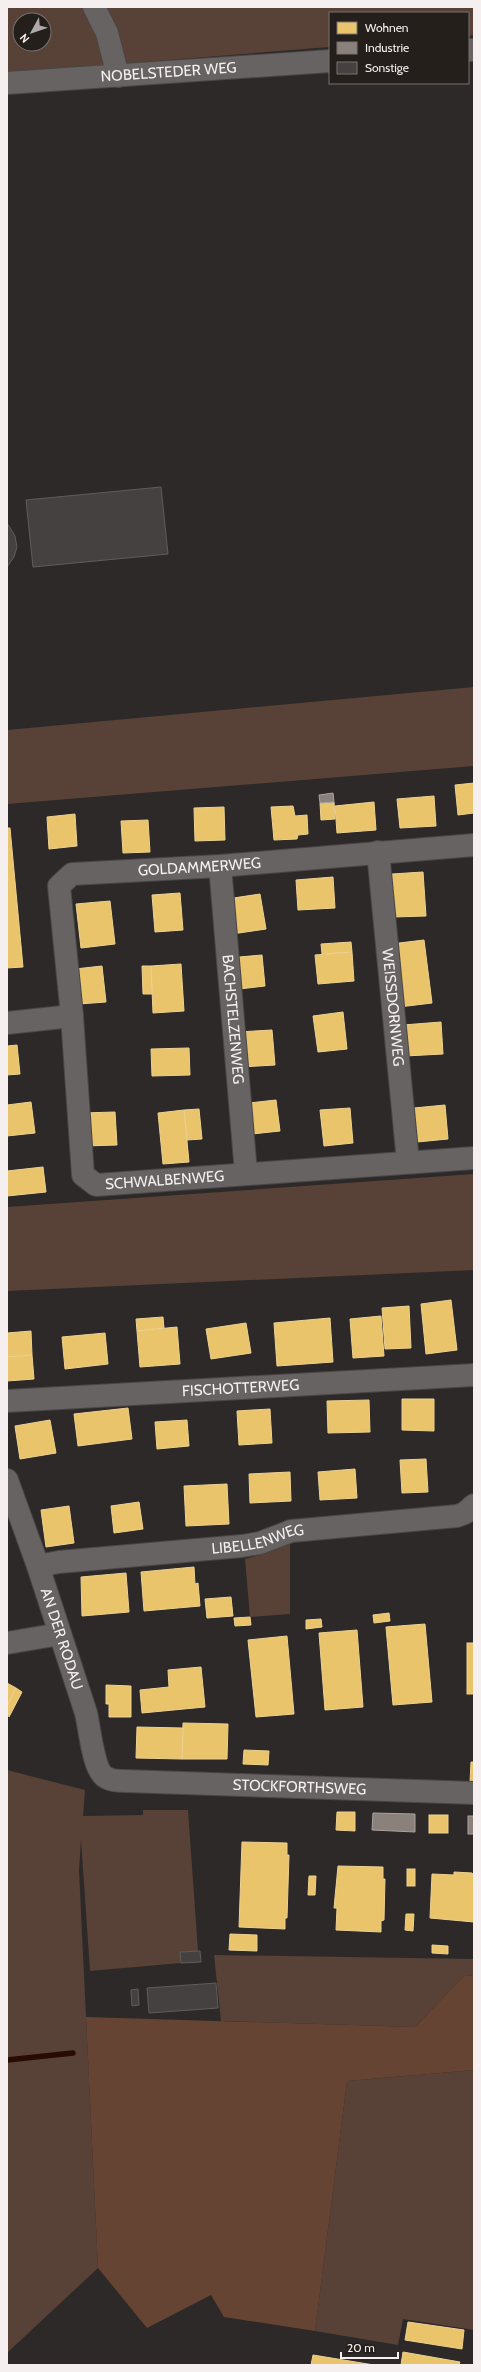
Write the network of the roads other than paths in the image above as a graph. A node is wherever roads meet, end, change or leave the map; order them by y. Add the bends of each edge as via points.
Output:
1 (94, 7) edge
2 (329, 61) edge
3 (118, 76) junction
4 (7, 83) edge
5 (474, 845) edge
6 (378, 852) junction
7 (220, 866) junction
8 (72, 1016) junction
9 (7, 1023) edge
10 (474, 1158) edge
11 (408, 1162) junction
12 (246, 1173) junction
13 (474, 1375) edge
14 (7, 1401) edge
15 (7, 1480) edge
16 (474, 1505) edge
17 (38, 1566) junction
18 (60, 1634) junction
19 (7, 1643) edge
20 (125, 1781) joint
21 (474, 1793) edge

1 - 3 street via 107,33
2 - 3 street, NOBELSTEDER WEG
3 - 4 street, NOBELSTEDER WEG
5 - 6 street, GOLDAMMERWEG
6 - 7 street, GOLDAMMERWEG
6 - 11 street, WEISSDORNWEG
7 - 8 street, GOLDAMMERWEG via 72,874 59,886
7 - 12 street, BACHSTELZENWEG
8 - 9 street
8 - 12 street, SCHWALBENWEG via 83,1175 96,1185
10 - 11 street, SCHWALBENWEG
11 - 12 street, SCHWALBENWEG
13 - 14 street, FISCHOTTERWEG
15 - 17 street, AN DER RODAU
16 - 17 street, LIBELLENWEG via 465,1513 452,1516 291,1531 254,1545
17 - 18 street, AN DER RODAU
18 - 19 street
18 - 20 street, AN DER RODAU via 91,1731 96,1766 107,1778
20 - 21 street, STOCKFORTHSWEG

